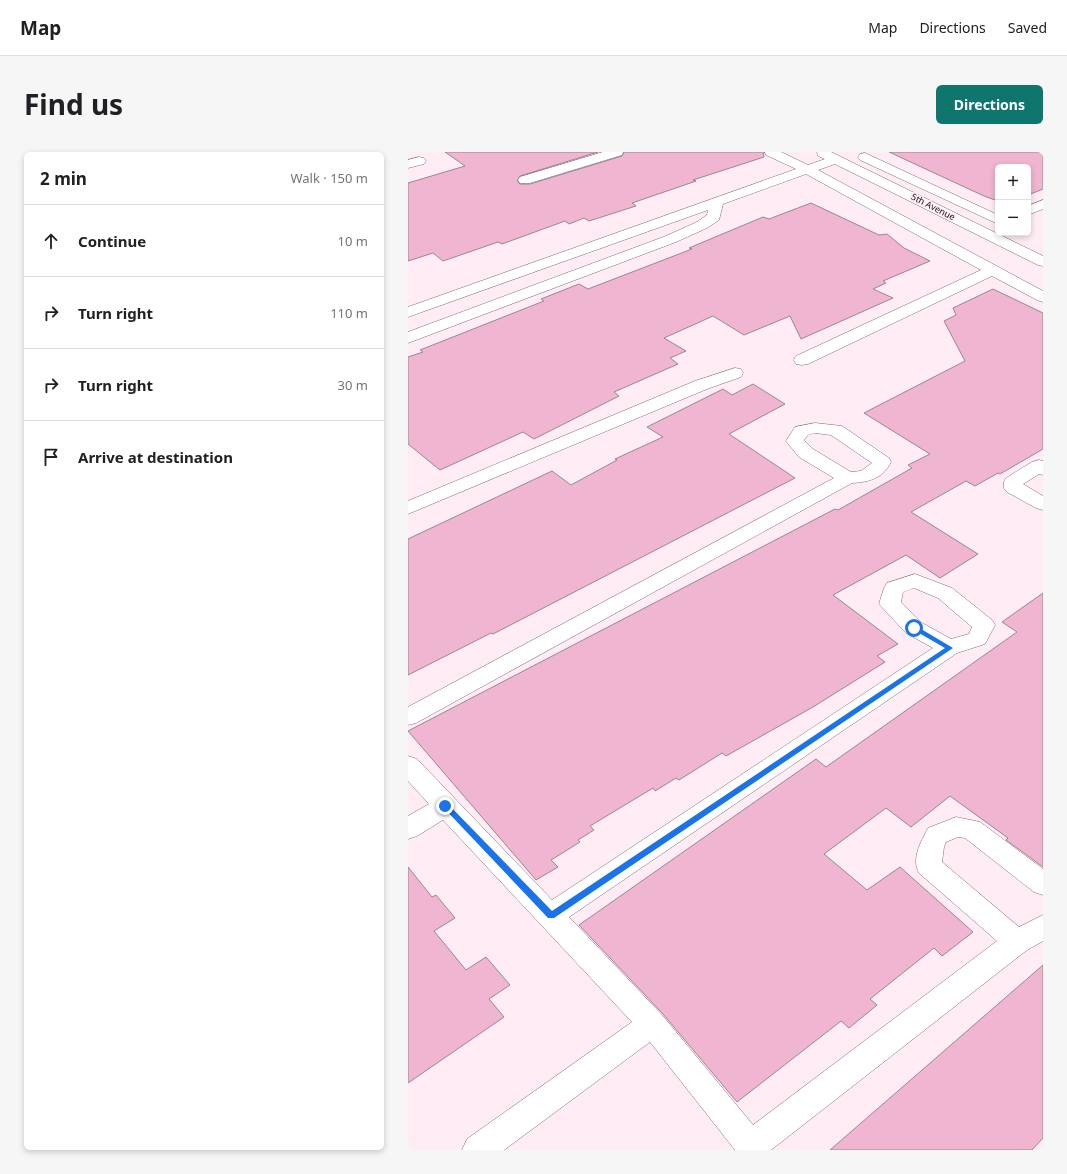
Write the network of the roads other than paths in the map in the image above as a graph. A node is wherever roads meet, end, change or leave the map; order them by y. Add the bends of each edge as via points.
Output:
1 (617, 152) edge
2 (771, 152) edge
3 (822, 152) edge
4 (856, 152) edge
5 (837, 159) junction
6 (806, 169) junction
7 (525, 180) dead end
8 (717, 201) junction
9 (1043, 204) edge
10 (1031, 210) edge
11 (995, 219) edge
12 (1043, 262) edge
13 (992, 270) junction
14 (1043, 298) edge
15 (408, 312) edge
16 (408, 338) edge
17 (802, 360) dead end
18 (735, 373) dead end
19 (1042, 466) edge
20 (848, 478) dead end
21 (1043, 504) edge
22 (408, 508) edge
23 (949, 648) dead end
24 (408, 716) edge
25 (408, 765) edge
26 (445, 806) junction
27 (408, 829) edge
28 (1043, 884) edge
29 (551, 915) junction
30 (1043, 927) edge
31 (1017, 942) junction
32 (652, 1024) junction
33 (753, 1148) edge
34 (478, 1150) edge

1 - 7 street
2 - 6 street
3 - 5 street, 5th Avenue
4 - 11 street
5 - 6 street
5 - 12 street, 5th Avenue via 1030,249
6 - 8 street
6 - 13 street
8 - 15 street
8 - 16 street via 714,217 671,239
9 - 10 street
13 - 14 street
13 - 17 street
18 - 22 street via 693,388
19 - 21 street via 1013,482 1014,488
20 - 24 street
23 - 29 street
25 - 26 street
26 - 27 street
26 - 29 street
28 - 31 street via 971,829 956,827 937,834 931,847 928,866
29 - 32 street
30 - 31 street
31 - 33 street
32 - 33 street
32 - 34 street

